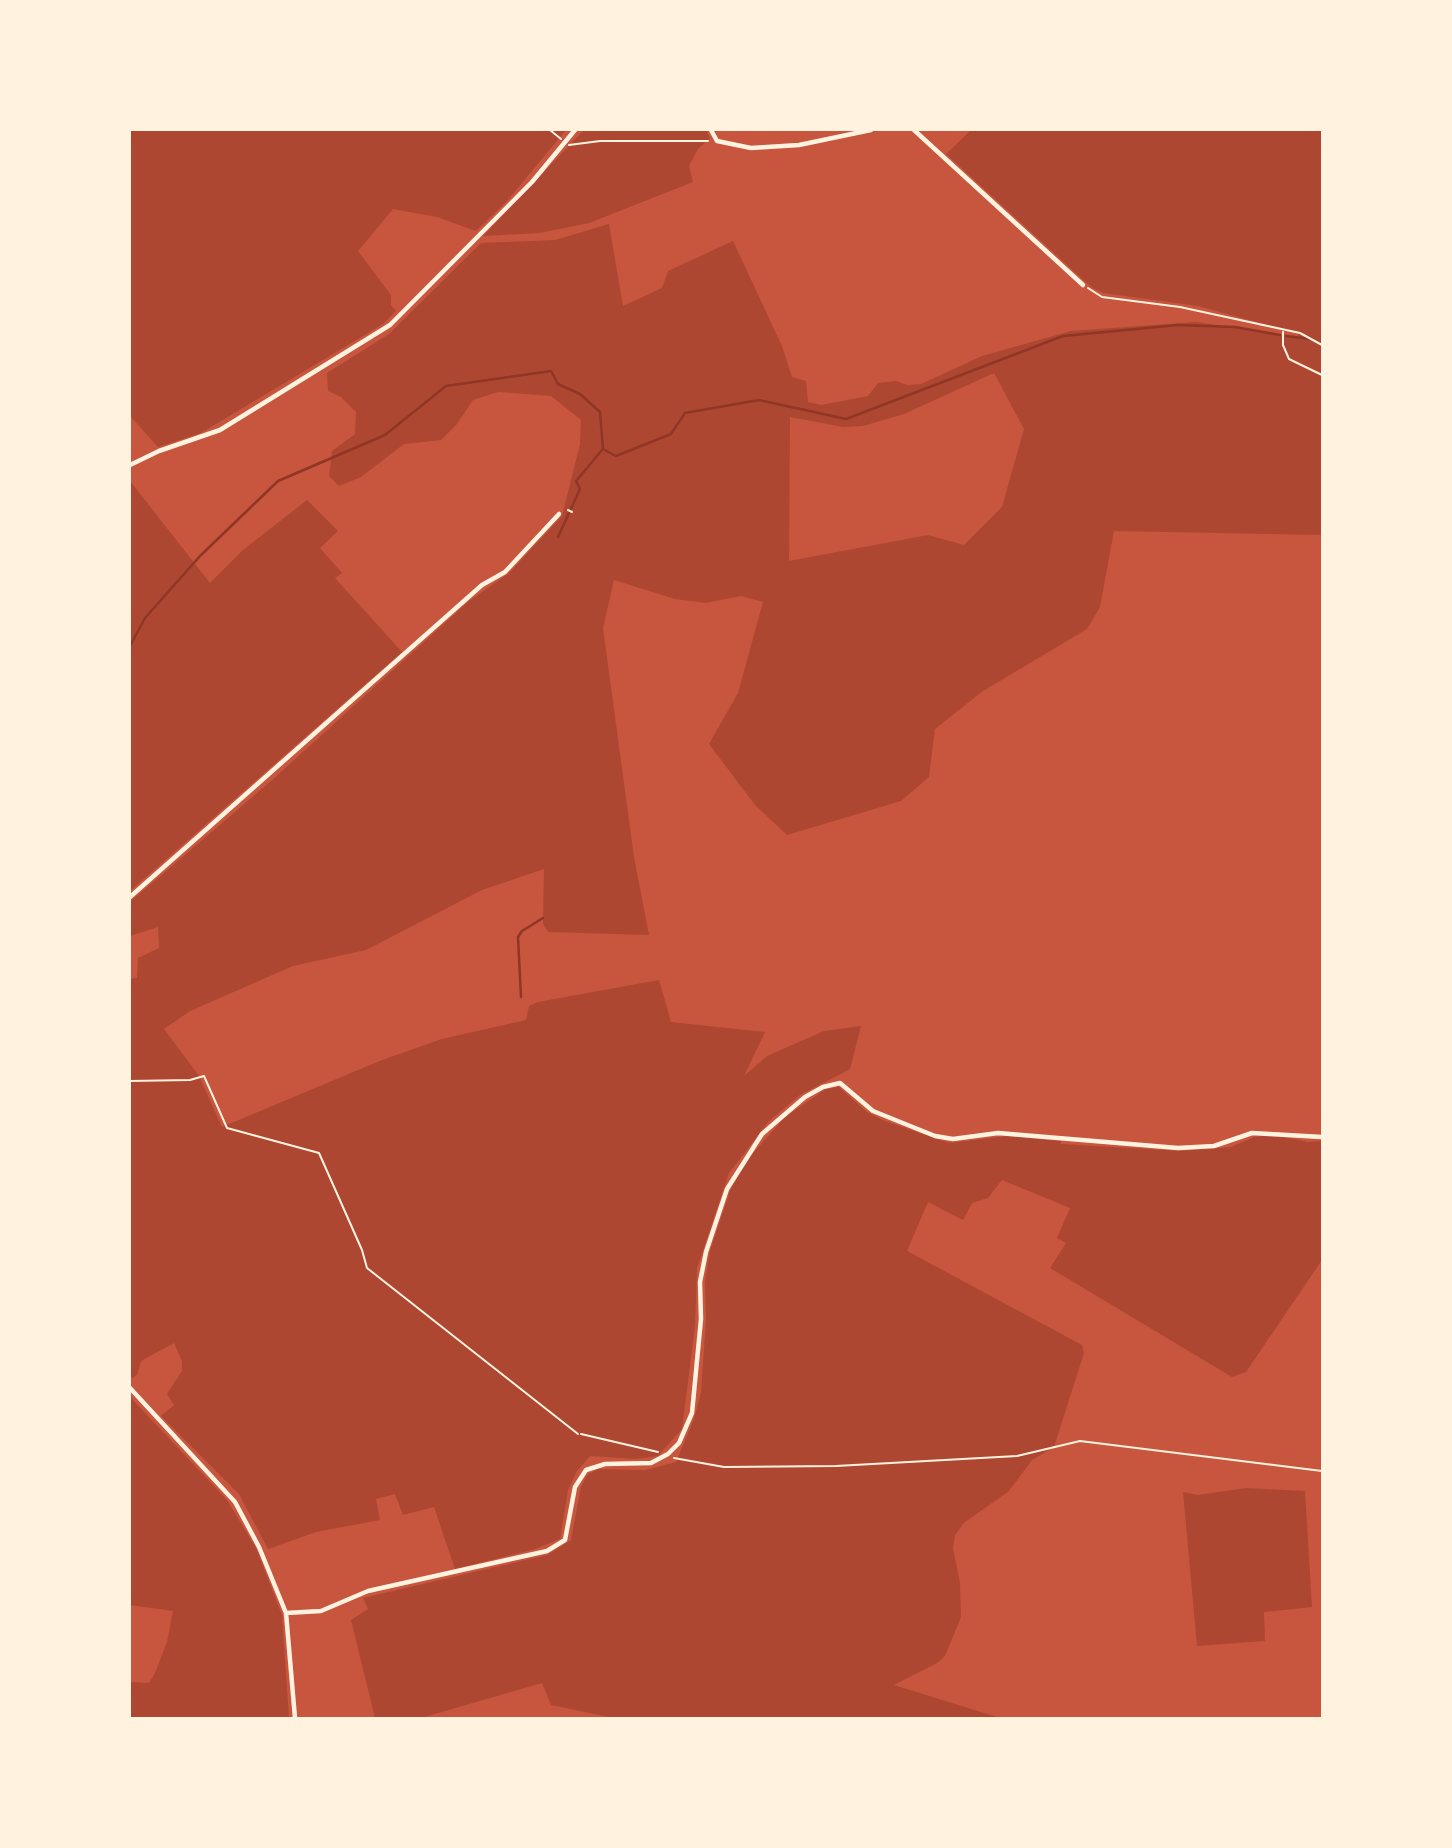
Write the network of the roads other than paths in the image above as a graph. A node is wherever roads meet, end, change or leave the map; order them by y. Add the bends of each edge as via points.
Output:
1 (575, 130) edge
2 (711, 130) edge
3 (871, 130) edge
4 (914, 130) edge
5 (1083, 285) road end
6 (130, 465) edge
7 (559, 514) dead end
8 (130, 897) edge
9 (1322, 1137) edge
10 (130, 1388) edge
11 (286, 1613) junction
12 (295, 1718) edge

1 - 6 street via 532,182 390,325 220,430
2 - 3 street via 717,141 751,148 799,145
4 - 5 street
7 - 8 street via 505,572 482,585
9 - 11 street via 1252,1133 1214,1146 1178,1148 998,1133 953,1139 873,1111 840,1083 823,1087 762,1134 727,1189 700,1282 692,1413 679,1443 651,1463 605,1464 586,1470 575,1487 565,1540 547,1550 368,1591 321,1611
10 - 11 street via 235,1502
11 - 12 street

